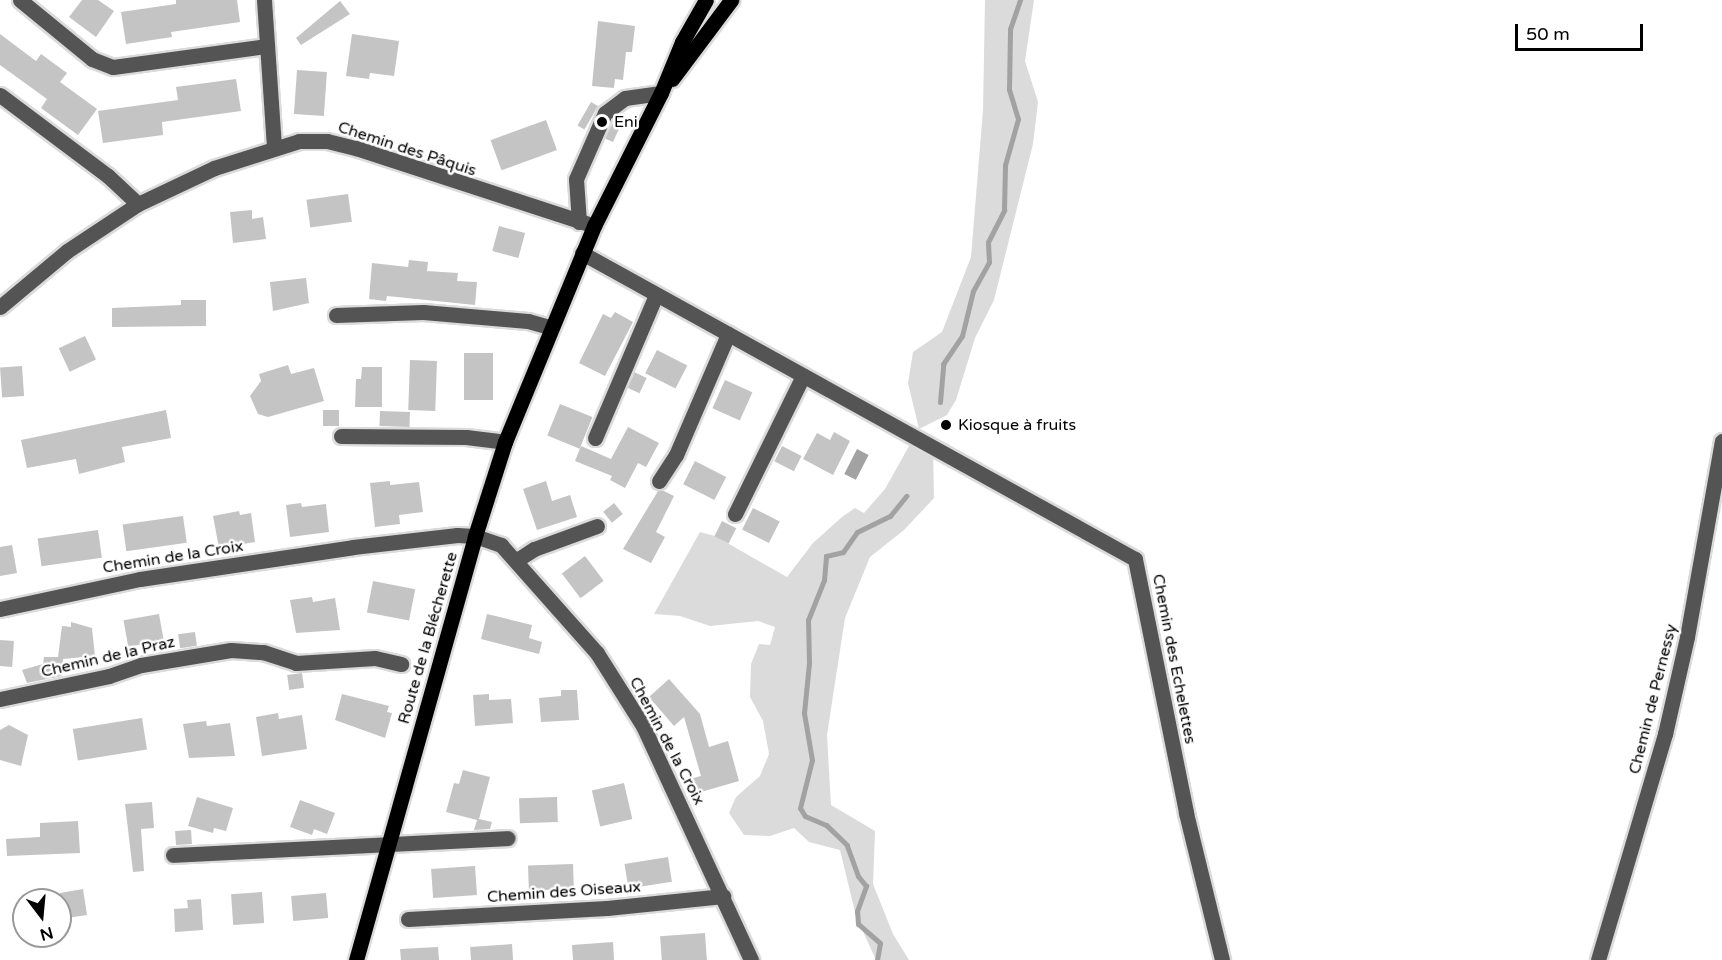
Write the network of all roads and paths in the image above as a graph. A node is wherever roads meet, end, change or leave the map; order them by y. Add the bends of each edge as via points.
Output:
1 (20, 0) edge
2 (264, 0) edge
3 (706, 0) edge
4 (731, 0) edge
5 (266, 46) junction
6 (661, 93) junction
7 (0, 95) edge
8 (273, 147) junction
9 (138, 204) junction
10 (586, 224) junction
11 (582, 253) junction
12 (656, 295) junction
13 (0, 308) edge
14 (336, 315) dead end
15 (549, 327) junction
16 (728, 334) junction
17 (803, 376) junction
18 (341, 436) dead end
19 (595, 438) dead end
20 (1722, 441) edge
21 (505, 442) junction
22 (659, 481) dead end
23 (735, 514) dead end
24 (597, 526) dead end
25 (475, 536) junction
26 (517, 560) junction
27 (0, 609) edge
28 (400, 664) dead end
29 (0, 699) edge
30 (508, 838) dead end
31 (388, 845) junction
32 (173, 855) dead end
33 (723, 896) junction
34 (408, 919) dead end
35 (356, 960) edge
36 (751, 960) edge
37 (1222, 960) edge
38 (1598, 960) edge

1 - 5 street via 92,59 113,67
2 - 5 street
3 - 6 main road, Route de la Blécherette via 682,42
4 - 6 main road, Route de la Blécherette
5 - 8 street
6 - 10 main road, Route de la Blécherette
6 - 10 street via 625,98 605,113 576,179
7 - 9 street via 108,176
8 - 9 street, Chemin des Pâquis via 214,168
8 - 10 street, Chemin des Pâquis via 315,141 356,148
9 - 13 street, Chemin des Pâquis via 67,251
10 - 11 main road, Route de la Blécherette
11 - 12 street, Chemin des Echelettes
11 - 15 main road, Route de la Blécherette
12 - 16 street, Chemin des Echelettes
12 - 19 street via 630,364
14 - 15 street via 423,312 528,321
15 - 21 main road, Route de la Blécherette
16 - 17 street, Chemin des Echelettes
16 - 22 street via 676,455
17 - 23 street
17 - 37 street, Chemin des Echelettes via 1135,559 1186,813
18 - 21 street via 466,437
20 - 38 street, Chemin de Pernessy via 1687,637 1665,734
21 - 25 main road, Route de la Blécherette
24 - 26 street via 534,549
25 - 26 street, Chemin de la Croix via 501,544
25 - 27 street, Chemin de la Croix via 353,547 140,579
25 - 31 main road, Route de la Blécherette
26 - 33 street, Chemin de la Croix via 579,630 618,685 659,756
28 - 29 street, Chemin de la Praz via 375,658 296,663 263,652 231,651 141,665 109,676
30 - 31 street
31 - 32 street
31 - 35 main road, Route de la Blécherette
33 - 34 street, Chemin des Oiseaux via 607,908
33 - 36 street, Chemin de la Croix

